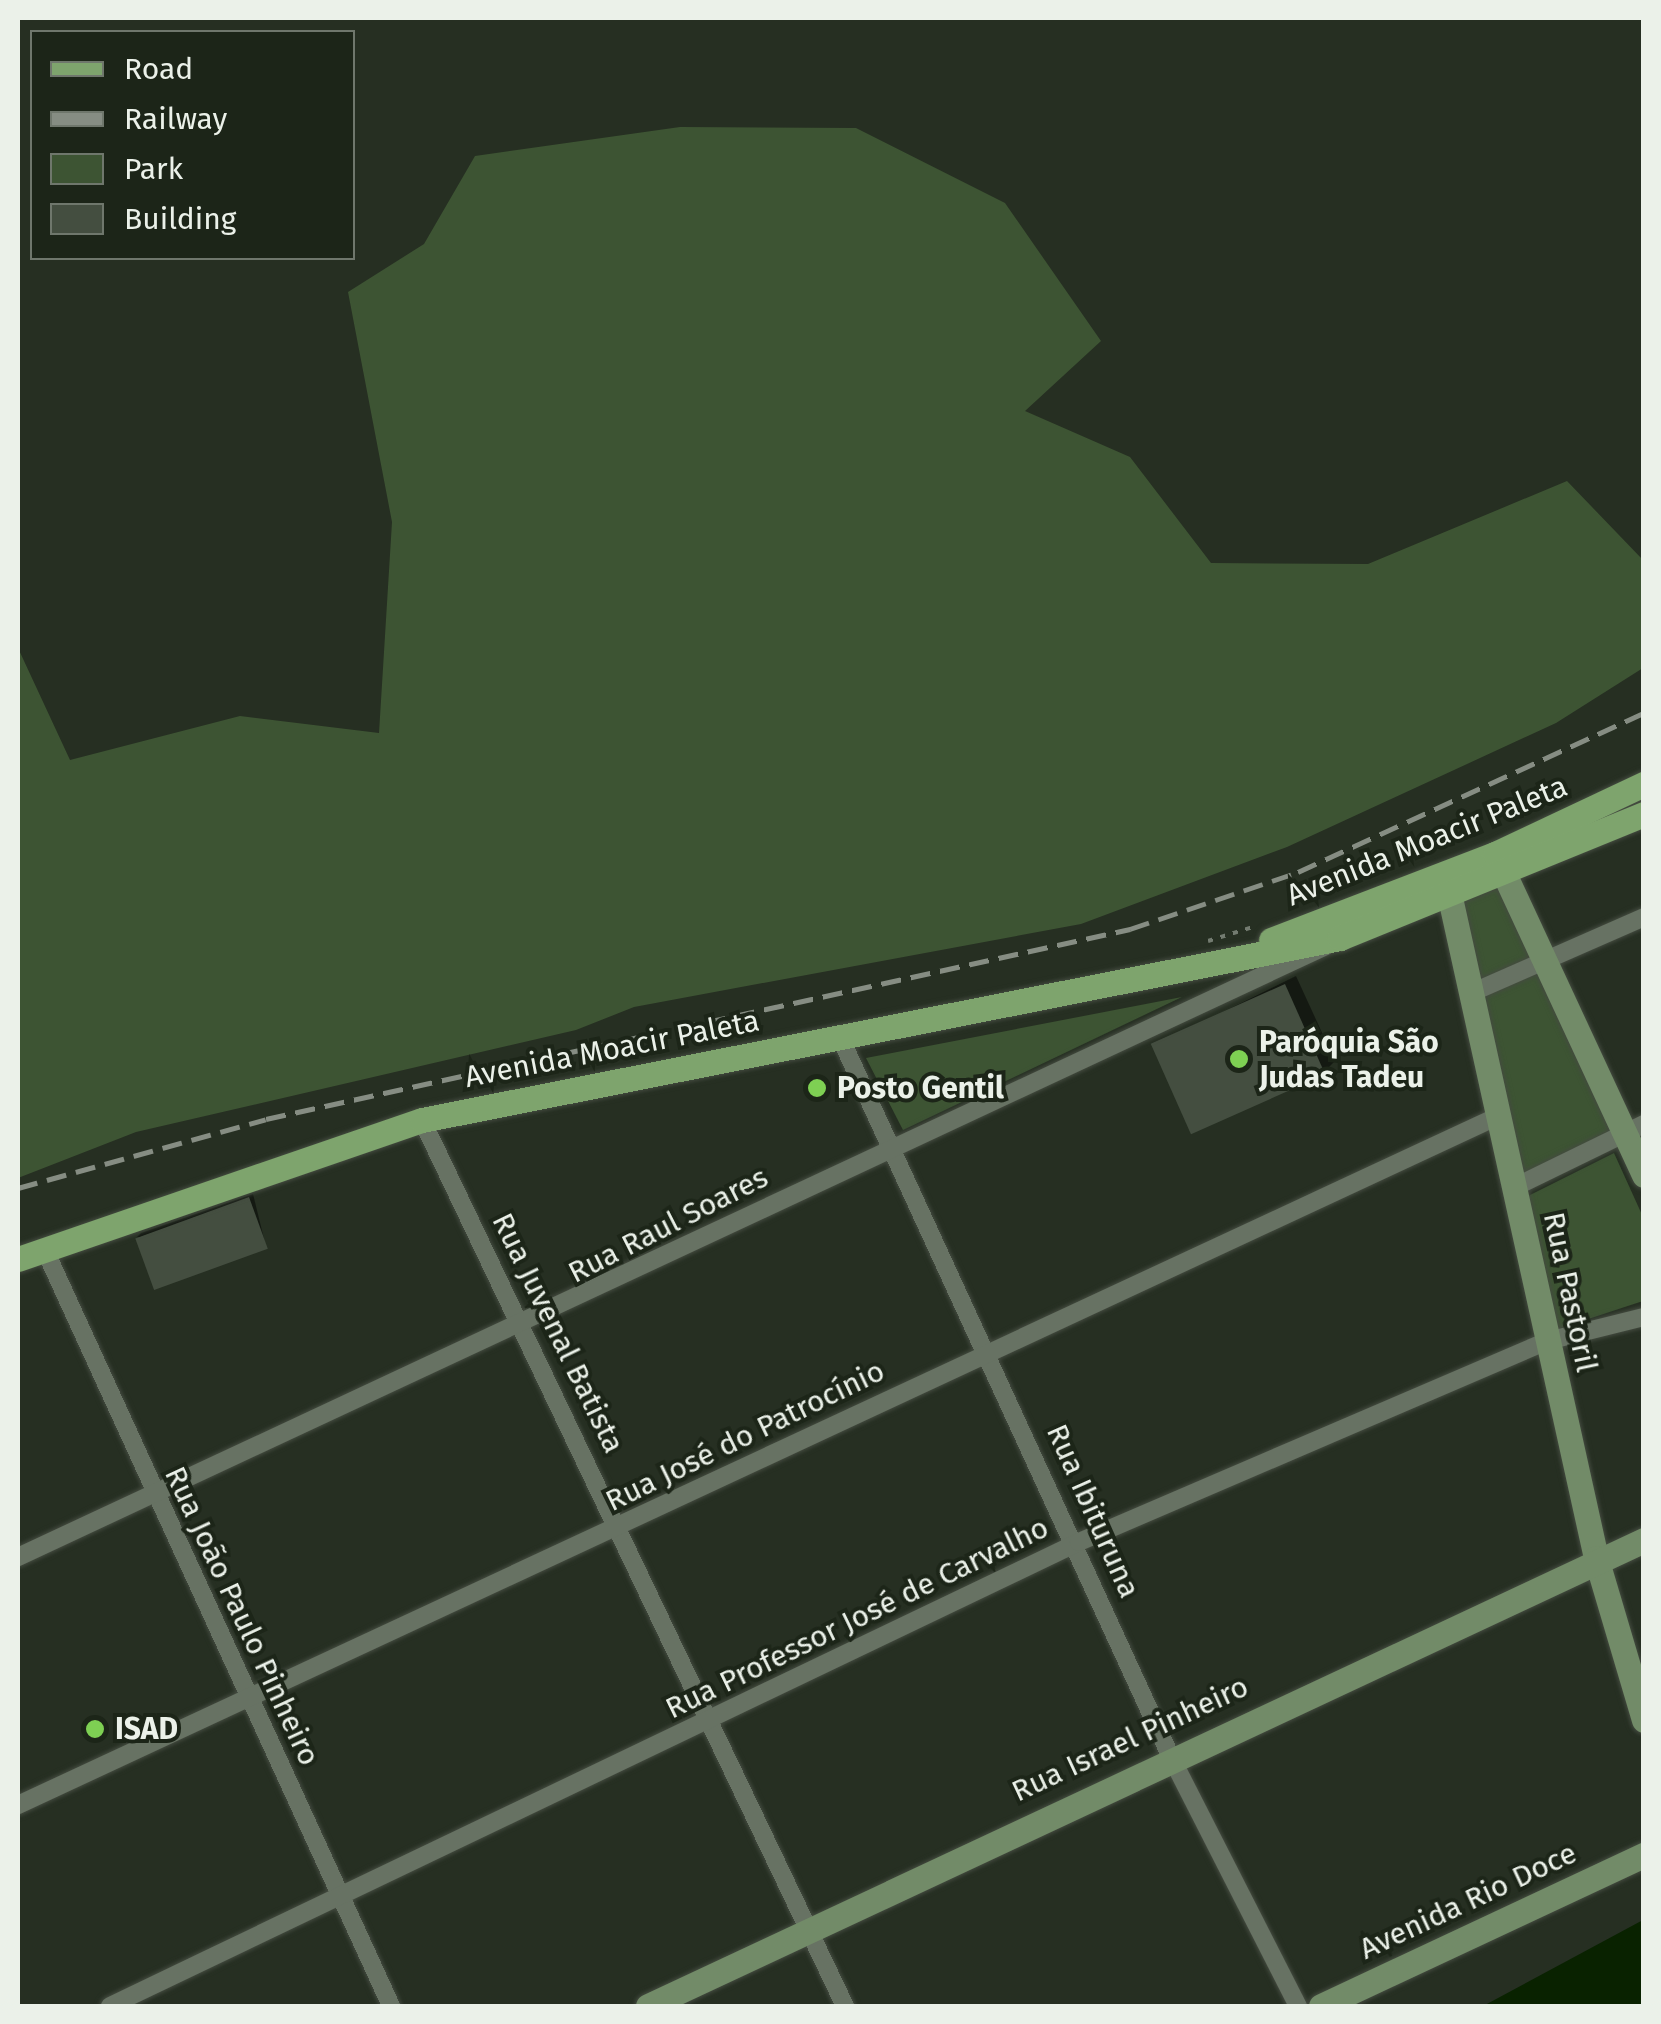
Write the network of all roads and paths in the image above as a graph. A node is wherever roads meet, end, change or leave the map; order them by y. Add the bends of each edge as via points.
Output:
1 (1644, 784) edge
2 (1644, 814) edge
3 (1500, 864) junction
4 (1448, 886) junction
5 (1644, 917) edge
6 (1340, 938) junction
7 (1234, 957) junction
8 (1545, 962) junction
9 (1471, 993) junction
10 (840, 1037) junction
11 (1498, 1116) junction
12 (422, 1120) junction
13 (1634, 1129) edge
14 (892, 1144) junction
15 (1644, 1175) edge
16 (1515, 1188) junction
17 (44, 1248) junction
18 (18, 1259) edge
19 (1644, 1317) edge
20 (526, 1326) junction
21 (1547, 1341) junction
22 (989, 1348) junction
23 (155, 1496) junction
24 (622, 1526) junction
25 (1644, 1540) edge
26 (1079, 1542) junction
27 (18, 1557) edge
28 (1596, 1558) junction
29 (250, 1699) junction
30 (1644, 1720) edge
31 (706, 1721) junction
32 (1170, 1756) junction
33 (18, 1806) edge
34 (1644, 1855) edge
35 (341, 1898) junction
36 (808, 1926) junction
37 (110, 2006) edge
38 (391, 2006) edge
39 (648, 2006) edge
40 (844, 2006) edge
41 (1298, 2006) edge
42 (1321, 2006) edge

1 - 3 main road, Avenida Moacir Paleta
2 - 3 main road, Avenida Moacir Paleta
3 - 4 main road, Avenida Moacir Paleta
3 - 8 street
4 - 6 main road, Avenida Moacir Paleta
4 - 7 main road, Avenida Moacir Paleta
4 - 9 street, Rua Pastoril
5 - 8 street
6 - 7 main road, Avenida Moacir Paleta
6 - 14 street, Rua Raul Soares
7 - 10 main road, Avenida Moacir Paleta
8 - 9 street
8 - 13 street
9 - 11 street, Rua Pastoril
10 - 12 main road, Avenida Moacir Paleta
10 - 14 street, Rua Ibituruna
11 - 16 street, Rua Pastoril
11 - 22 street, Rua José do Patrocínio
12 - 17 main road, Avenida Moacir Paleta
12 - 20 street, Rua Juvenal Batista
13 - 15 street
13 - 16 street
14 - 20 street, Rua Raul Soares
14 - 22 street, Rua Ibituruna
16 - 21 street, Rua Pastoril
17 - 18 main road, Avenida Moacir Paleta
17 - 23 street, Rua João Paulo Pinheiro
19 - 21 street, Rua Professor José de Carvalho
20 - 23 street, Rua Raul Soares
20 - 24 street, Rua Juvenal Batista
21 - 26 street, Rua Professor José de Carvalho
21 - 28 street, Rua Pastoril
22 - 24 street, Rua José do Patrocínio
22 - 26 street, Rua Ibituruna
23 - 27 street, Rua Raul Soares
23 - 29 street, Rua João Paulo Pinheiro
24 - 29 street, Rua José do Patrocínio
24 - 31 street, Rua Juvenal Batista
25 - 28 street, Rua Israel Pinheiro
26 - 31 street, Rua Professor José de Carvalho
26 - 32 street, Rua Ibituruna
28 - 30 street, Rua Pastoril
28 - 32 street, Rua Israel Pinheiro
29 - 33 street, Rua José do Patrocínio
29 - 35 street, Rua João Paulo Pinheiro
31 - 35 street, Rua Professor José de Carvalho
31 - 36 street, Rua Juvenal Batista
32 - 36 street, Rua Israel Pinheiro
32 - 41 street, Rua Ibituruna
34 - 42 street, Avenida Rio Doce
35 - 37 street, Rua Professor José de Carvalho
35 - 38 street, Rua João Paulo Pinheiro
36 - 39 street, Rua Israel Pinheiro
36 - 40 street, Rua Juvenal Batista

